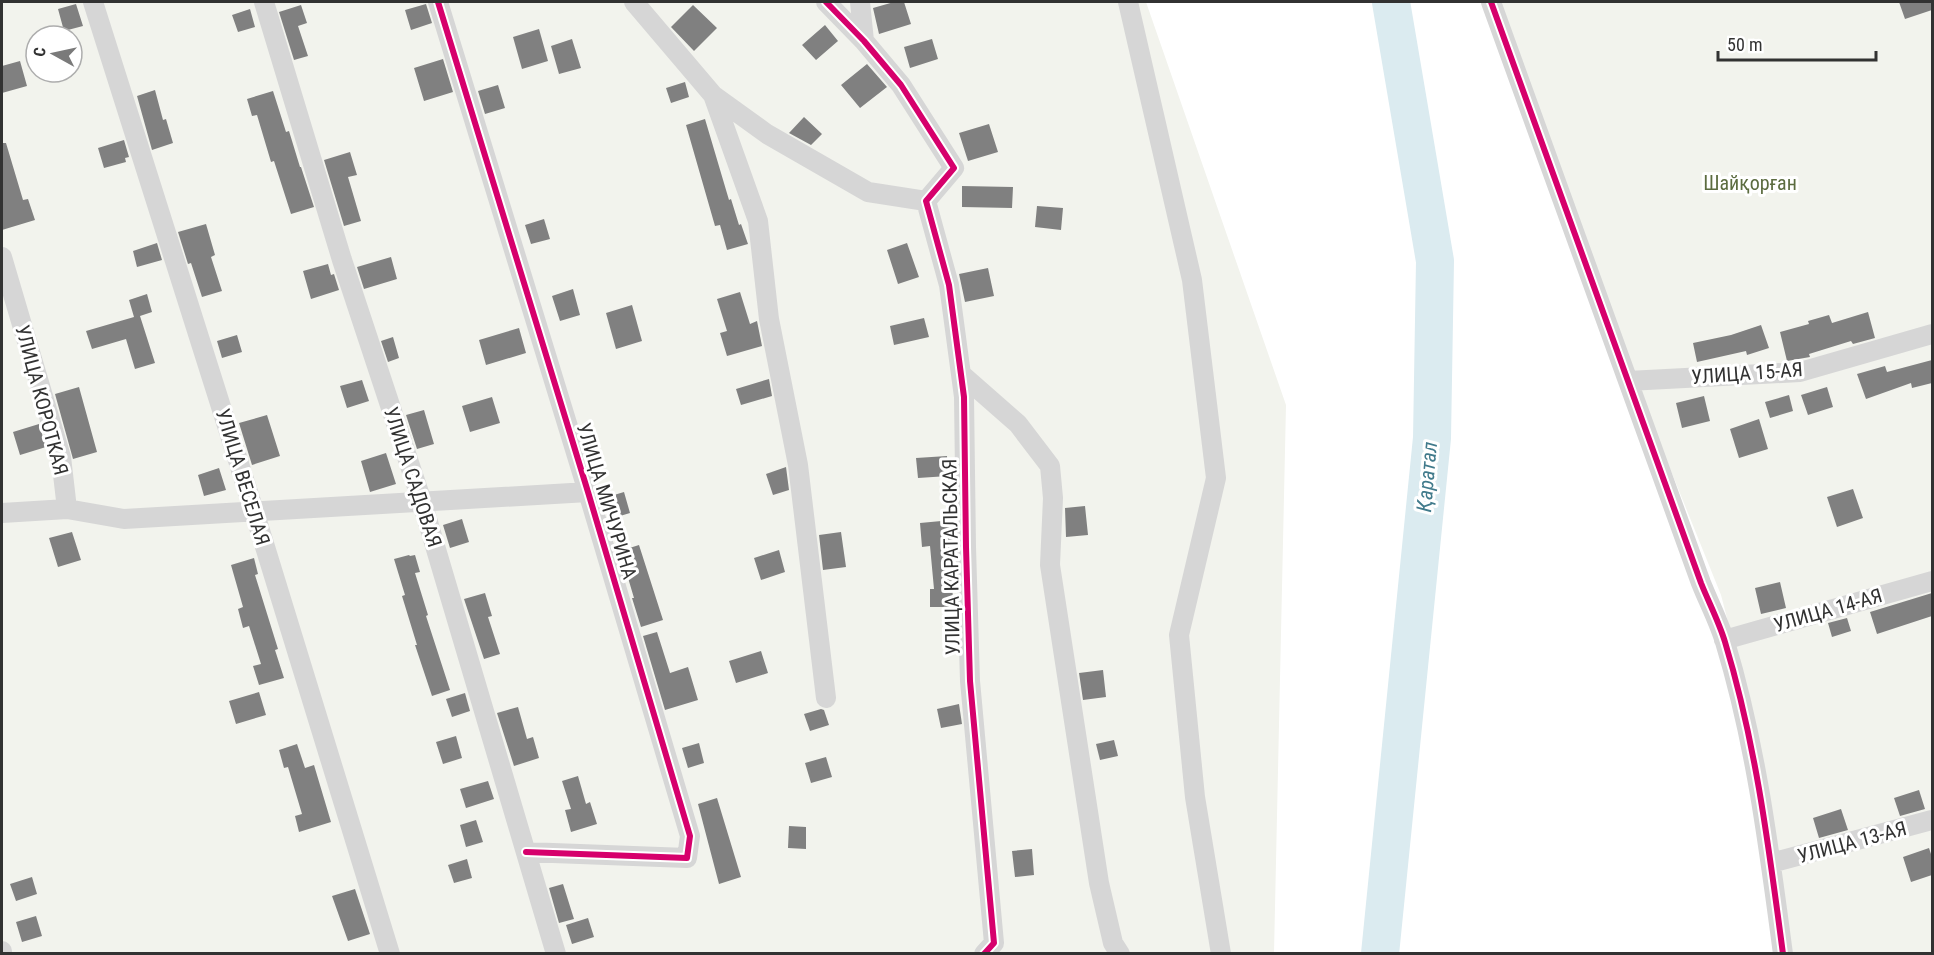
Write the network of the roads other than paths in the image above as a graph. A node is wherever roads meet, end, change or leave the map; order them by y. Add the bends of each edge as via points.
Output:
1 (93, 2) edge
2 (264, 2) edge
3 (438, 2) edge
4 (634, 2) edge
5 (826, 2) edge
6 (860, 2) edge
7 (1128, 2) edge
8 (1491, 2) edge
9 (864, 41) junction
10 (713, 95) junction
11 (927, 201) junction
12 (2, 257) edge
13 (1932, 334) edge
14 (961, 375) junction
15 (1628, 381) junction
16 (588, 492) junction
17 (422, 502) junction
18 (67, 509) junction
19 (254, 511) junction
20 (2, 513) edge
21 (1932, 581) edge
22 (1724, 640) junction
23 (826, 698) dead end
24 (1932, 820) edge
25 (526, 852) junction
26 (1771, 863) junction
27 (992, 950) edge
28 (390, 954) edge
29 (556, 954) edge
30 (1120, 954) edge
31 (1221, 954) edge
32 (1783, 954) edge

1 - 19 street, УЛИЦА ВЕСЕЛАЯ
2 - 17 street, УЛИЦА САДОВАЯ via 342,260
3 - 16 street, УЛИЦА МИЧУРИНА
4 - 10 street
5 - 9 street
6 - 9 street
7 - 31 street via 1192,280 1216,478 1179,635 1195,797
8 - 15 street
9 - 11 street via 901,85 954,168
10 - 11 street via 767,134 868,192
10 - 23 street via 758,221 770,319 798,465
11 - 14 street, УЛИЦА КАРАТАЛЬСКАЯ via 949,285
12 - 18 street, УЛИЦА КОРОТКАЯ via 61,457
13 - 15 street, УЛИЦА 15-АЯ via 1800,372
14 - 27 street, УЛИЦА КАРАТАЛЬСКАЯ via 970,681
14 - 30 street via 1018,424 1050,466 1050,565 1099,883 1113,943
15 - 22 street
16 - 17 street
16 - 25 street, УЛИЦА МИЧУРИНА via 690,836 687,858
17 - 19 street
17 - 25 street, УЛИЦА САДОВАЯ
18 - 19 street via 124,519
18 - 20 street
19 - 28 street, УЛИЦА ВЕСЕЛАЯ
21 - 22 street, УЛИЦА 14-АЯ
22 - 26 street via 1745,714
24 - 26 street, УЛИЦА 13-АЯ
25 - 29 street, УЛИЦА САДОВАЯ
26 - 32 street

